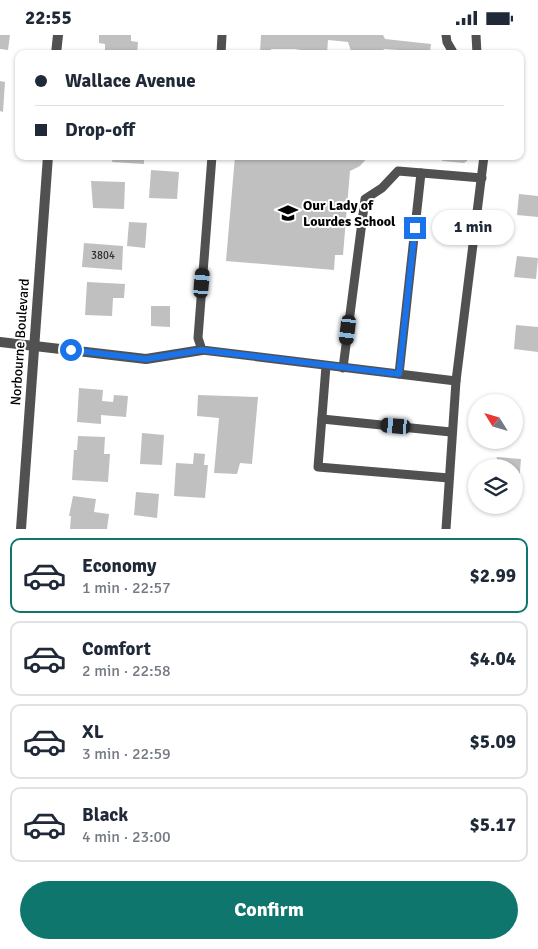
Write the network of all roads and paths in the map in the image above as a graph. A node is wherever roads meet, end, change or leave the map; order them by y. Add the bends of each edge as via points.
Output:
1 (58, 35) edge
2 (222, 35) edge
3 (446, 35) edge
4 (476, 35) edge
5 (56, 50) edge
6 (221, 50) edge
7 (452, 50) edge
8 (477, 50) edge
9 (48, 160) edge
10 (212, 160) edge
11 (484, 160) edge
12 (421, 173) junction
13 (482, 178) junction
14 (0, 342) edge
15 (34, 345) junction
16 (202, 350) junction
17 (326, 366) junction
18 (343, 368) junction
19 (399, 374) junction
20 (456, 381) junction
21 (322, 419) junction
22 (451, 432) junction
23 (449, 478) junction
24 (21, 529) edge
25 (446, 529) edge

1 - 5 street
2 - 6 lane
3 - 7 lane
4 - 8 lane
9 - 15 street, Norbourne Boulevard
10 - 16 lane via 198,338
11 - 13 lane
12 - 13 lane
12 - 18 lane via 398,171 382,188 365,199
12 - 19 lane
13 - 20 lane
14 - 15 street
15 - 16 street via 146,359
15 - 24 street, Norbourne Boulevard
16 - 17 lane
17 - 18 lane
17 - 21 lane
18 - 19 lane
19 - 20 lane
20 - 22 lane
21 - 22 lane
21 - 23 lane via 318,467
22 - 23 lane
23 - 25 lane

